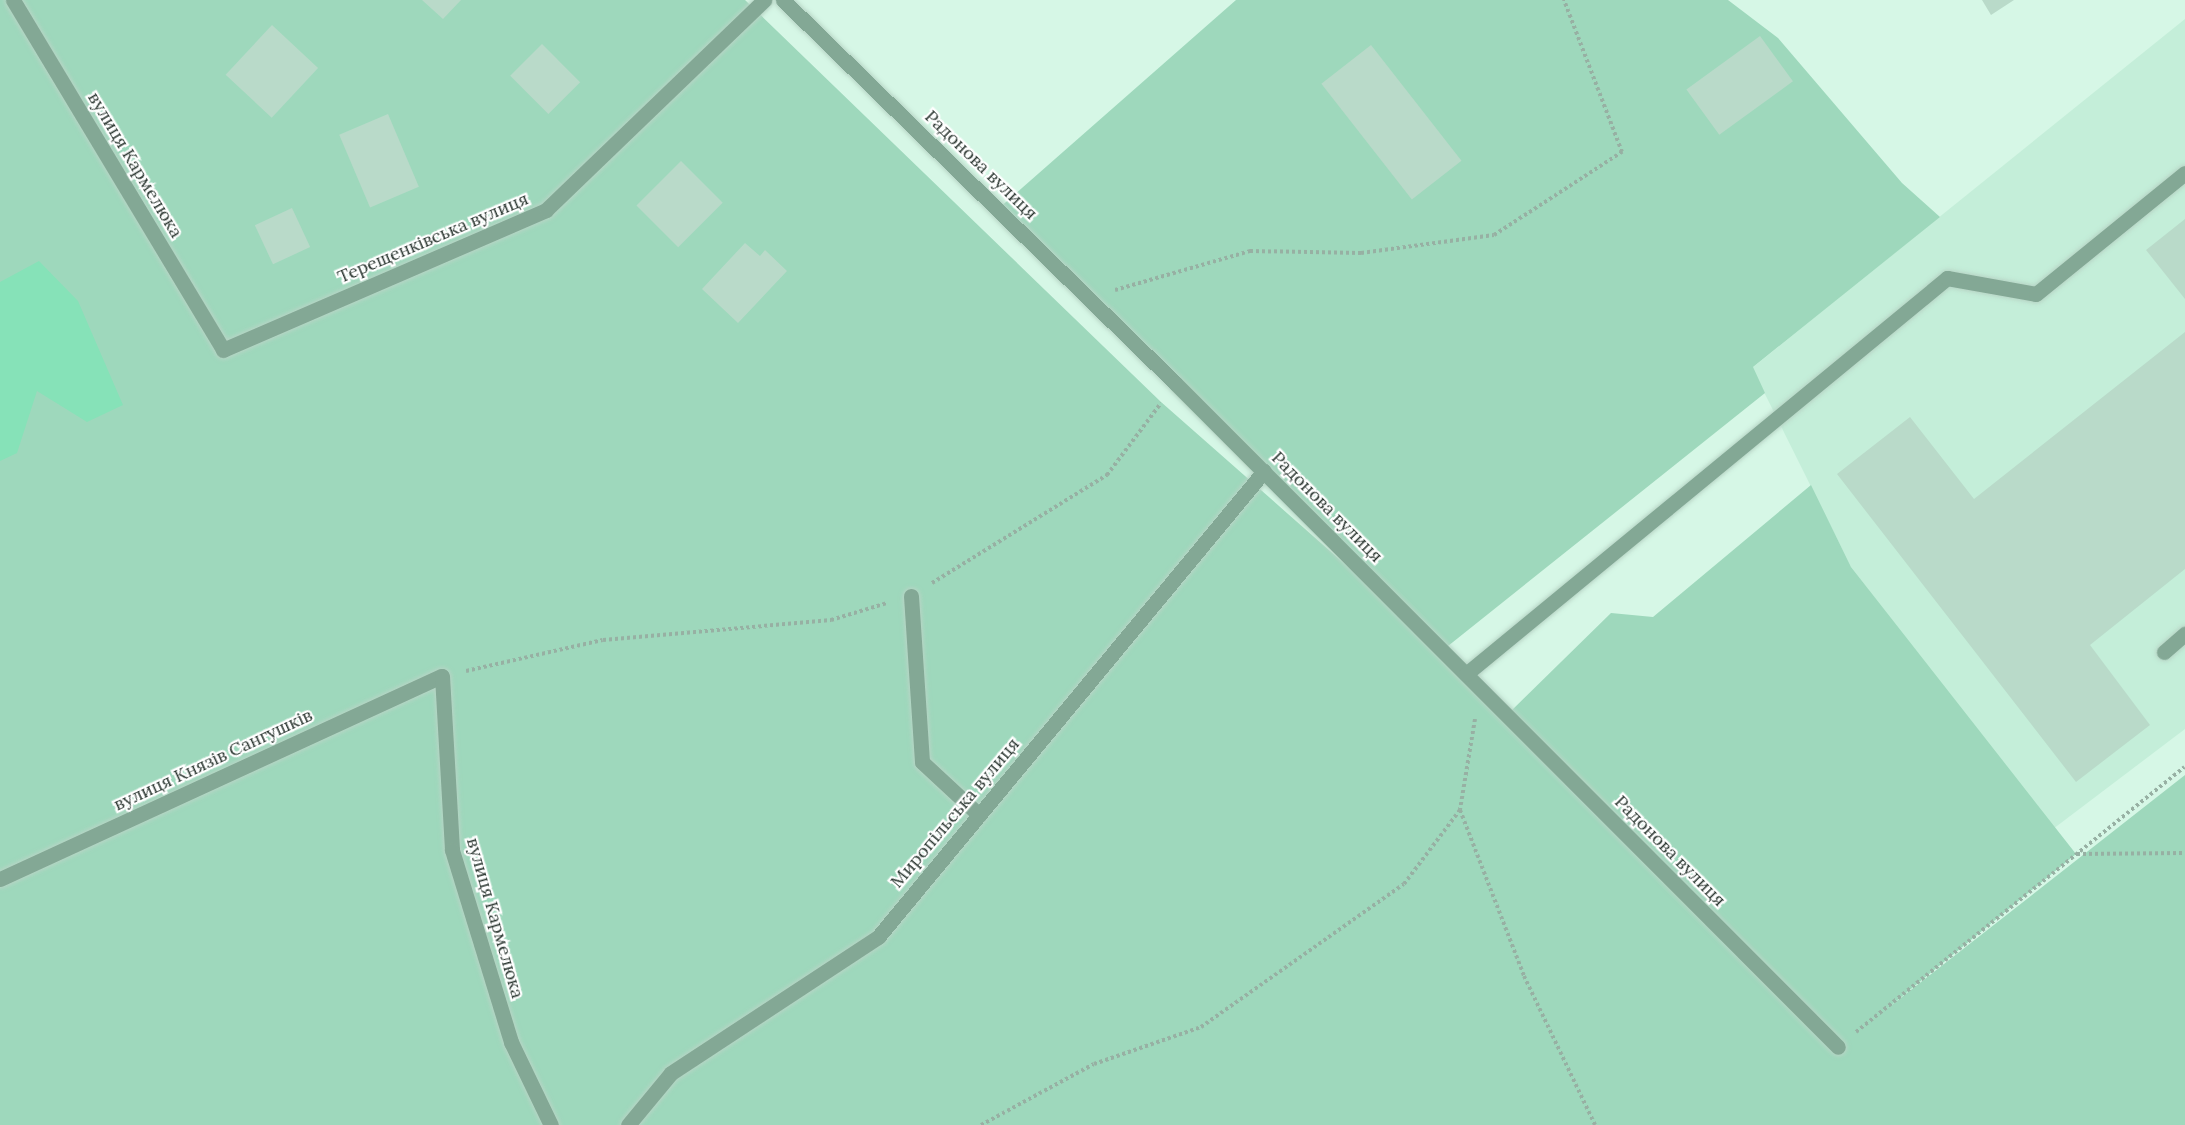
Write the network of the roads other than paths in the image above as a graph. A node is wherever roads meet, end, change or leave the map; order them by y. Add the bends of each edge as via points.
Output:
1 (13, 0) edge
2 (764, 0) edge
3 (783, 0) edge
4 (2185, 173) edge
5 (223, 351) joint
6 (1264, 471) junction
7 (911, 596) road end
8 (2185, 634) edge
9 (2164, 652) dead end
10 (1466, 674) junction
11 (442, 676) joint
12 (979, 815) junction
13 (0, 879) edge
14 (1838, 1047) road end
15 (551, 1125) edge
16 (628, 1125) edge

1 - 5 street, вулиця Кармелюка
2 - 5 street, Терещенківська вулиця via 546,210
3 - 6 street, Радонова вулиця
4 - 10 street via 2036,294 1947,279
6 - 10 street, Радонова вулиця
6 - 12 street, Миропільська вулиця
7 - 12 street via 922,762
8 - 9 street
10 - 14 street, Радонова вулиця
11 - 13 street, вулиця Князів Сангушків
11 - 15 street, вулиця Кармелюка via 452,850 511,1042
12 - 16 street, Миропільська вулиця via 878,937 671,1073

